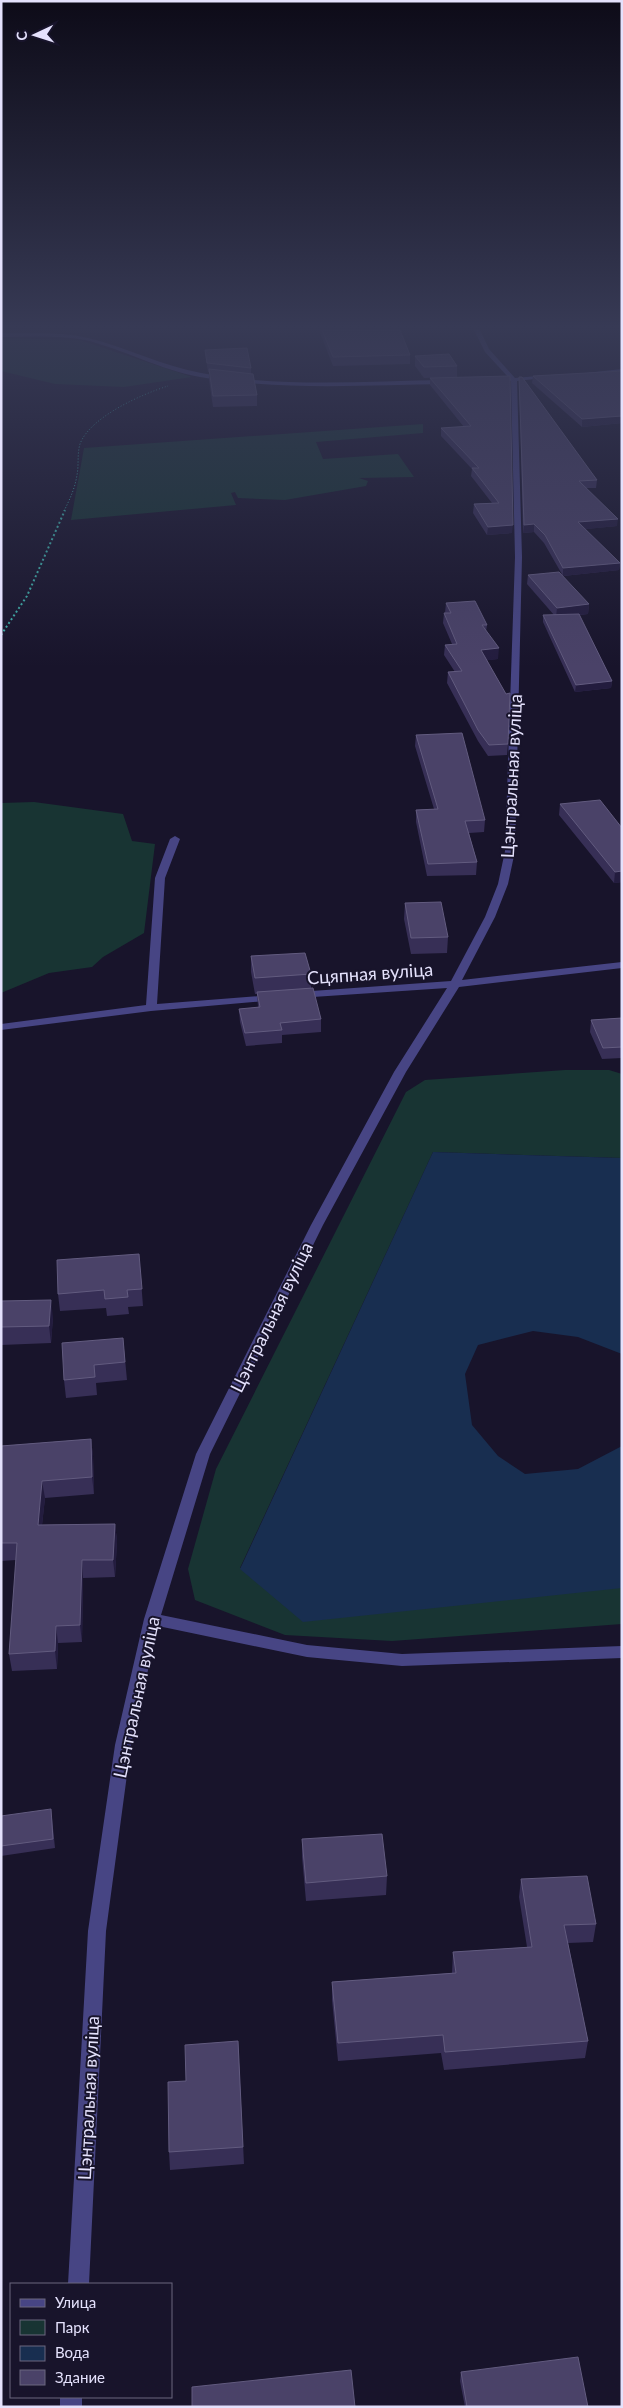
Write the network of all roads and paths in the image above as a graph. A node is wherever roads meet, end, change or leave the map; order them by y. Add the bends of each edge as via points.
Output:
1 (80, 442) edge
2 (517, 442) edge
3 (1, 635) edge
4 (175, 839) dead end
5 (622, 965) edge
6 (455, 984) junction
7 (151, 1008) junction
8 (1, 1027) edge
9 (152, 1619) junction
10 (622, 1652) edge
11 (78, 2283) edge

1 - 3 path via 76,481 46,556 18,617
2 - 6 street, Цэнтральная вуліца via 519,597 510,851 503,884 490,917
4 - 7 street via 160,878
5 - 6 street, Сцяпная вуліца
6 - 7 street, Сцяпная вуліца
6 - 9 street, Цэнтральная вуліца via 400,1072 326,1208 203,1454
7 - 8 street, Сцяпная вуліца
9 - 10 street via 307,1651 402,1660
9 - 11 street, Цэнтральная вуліца via 122,1745 97,1932

